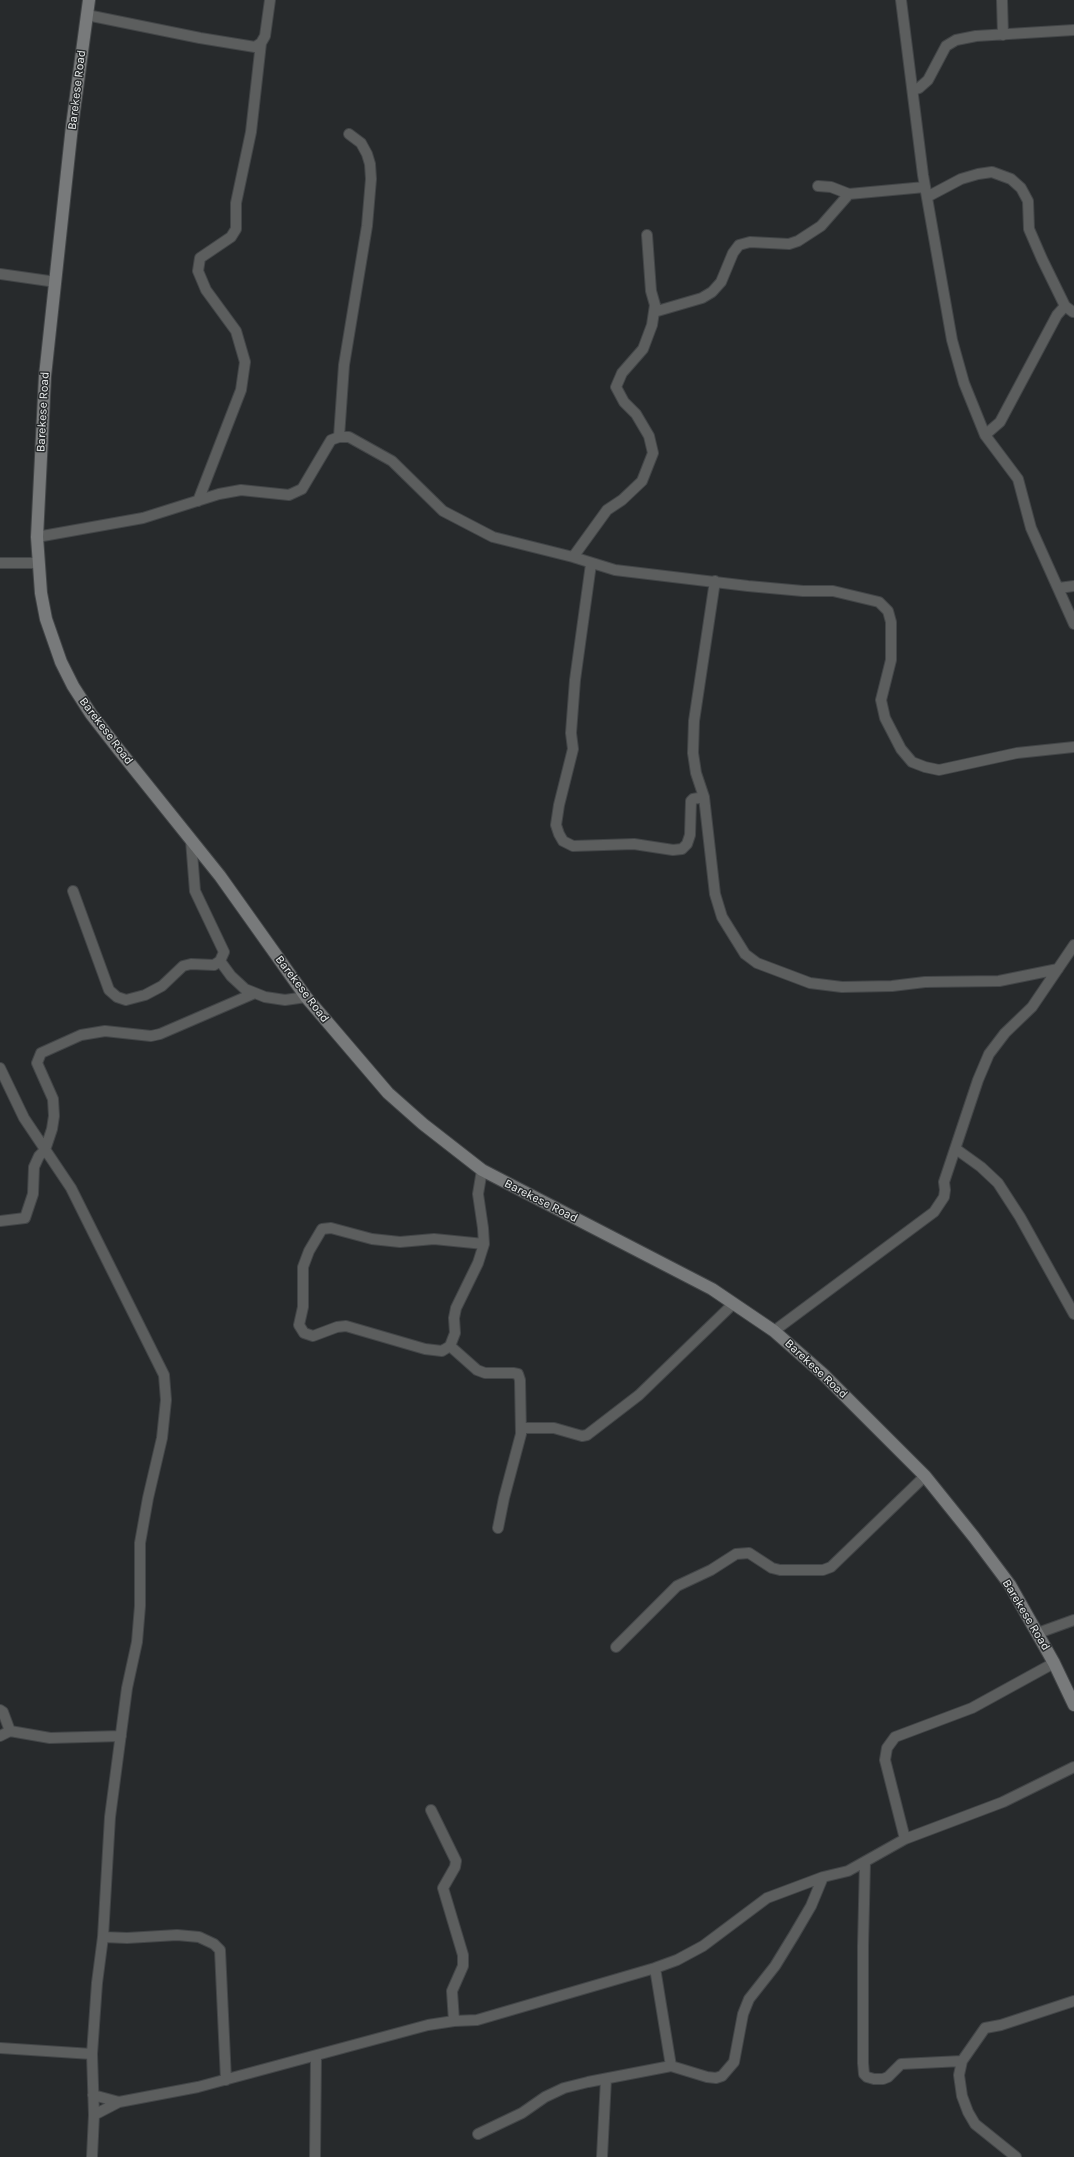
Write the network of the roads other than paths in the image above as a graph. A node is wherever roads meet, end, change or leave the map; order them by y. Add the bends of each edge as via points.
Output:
1 (89, 0) edge
2 (270, 0) edge
3 (901, 0) edge
4 (1002, 0) edge
5 (87, 15) junction
6 (1074, 30) edge
7 (1003, 35) junction
8 (261, 43) junction
9 (913, 90) junction
10 (349, 134) dead end
11 (818, 186) dead end
12 (926, 192) junction
13 (849, 194) junction
14 (647, 235) dead end
15 (0, 274) edge
16 (56, 282) junction
17 (1069, 309) edge
18 (654, 312) junction
19 (985, 435) junction
20 (339, 437) junction
21 (198, 502) junction
22 (37, 537) junction
23 (573, 557) junction
24 (0, 563) edge
25 (38, 563) junction
26 (591, 564) junction
27 (714, 581) junction
28 (1074, 586) edge
29 (1059, 588) junction
30 (1074, 624) edge
31 (1074, 747) edge
32 (704, 797) junction
33 (191, 840) junction
34 (73, 891) dead end
35 (1074, 945) edge
36 (220, 961) junction
37 (1058, 969) junction
38 (255, 993) junction
39 (306, 997) junction
40 (0, 1068) edge
41 (956, 1149) junction
42 (45, 1150) junction
43 (482, 1170) junction
44 (0, 1221) edge
45 (484, 1244) junction
46 (1070, 1299) edge
47 (733, 1304) junction
48 (1074, 1314) edge
49 (774, 1331) junction
50 (450, 1346) junction
51 (521, 1428) junction
52 (925, 1476) junction
53 (498, 1528) dead end
54 (1074, 1620) edge
55 (1038, 1633) junction
56 (616, 1647) dead end
57 (1054, 1662) junction
58 (1071, 1689) edge
59 (1074, 1705) edge
60 (0, 1710) edge
61 (10, 1731) junction
62 (0, 1736) edge
63 (121, 1736) junction
64 (1074, 1767) edge
65 (431, 1810) dead end
66 (905, 1839) junction
67 (865, 1862) junction
68 (822, 1877) junction
69 (103, 1936) junction
70 (655, 1968) junction
71 (1074, 2001) edge
72 (454, 2020) junction
73 (0, 2048) edge
74 (92, 2054) junction
75 (316, 2056) junction
76 (962, 2061) junction
77 (671, 2066) junction
78 (606, 2079) junction
79 (226, 2080) junction
80 (93, 2095) junction
81 (119, 2102) junction
82 (94, 2116) junction
83 (478, 2134) dead end
84 (92, 2157) edge
85 (315, 2157) edge
86 (602, 2157) edge
87 (1016, 2157) edge

1 - 5 main road, Barekese Road
2 - 8 street via 265,36
3 - 9 street
4 - 7 street
5 - 8 street via 255,47
5 - 16 main road, Barekese Road via 72,126
6 - 7 street
7 - 9 street via 956,40 946,46 928,80
8 - 21 street via 251,132 236,203 236,229 231,237 200,258 198,272 206,290 236,331 244,362 241,390
9 - 12 street
10 - 20 street via 361,144 367,154 371,179 344,365
11 - 13 street via 831,187
12 - 13 street
12 - 17 street via 978,174 992,172 1011,179 1021,188 1028,201 1029,229
12 - 19 street via 952,340 964,383
13 - 18 street via 821,226 798,241 789,244 757,242 739,245 721,282 712,292 702,298
14 - 18 street
15 - 16 street
16 - 22 main road, Barekese Road via 45,376
17 - 19 street via 1057,315 1000,422
18 - 23 street via 644,349 622,373 616,387 649,436 653,453 649,467 642,481 599,519
19 - 29 street via 1018,479 1031,528
20 - 21 street via 331,440 302,489 289,495 241,490 219,494
20 - 23 street via 349,437 392,461 444,512 493,537
21 - 22 street via 143,518
22 - 25 main road, Barekese Road
23 - 26 street
24 - 25 street
25 - 33 main road, Barekese Road via 46,619 61,662 73,686 105,732
26 - 27 street via 615,570
26 - 32 street via 575,680 571,733 573,749 556,825 559,834 563,842 573,846 634,844 682,849 690,835 691,801
27 - 31 street via 803,591 833,591 879,602 888,610 891,622 891,660 881,700 885,718 912,762 940,770 1017,753
27 - 32 street via 694,721 693,752 696,773
28 - 29 street
29 - 30 street
32 - 37 street via 714,894 722,917 745,954 757,963 810,983 842,988 925,982 1000,981
33 - 36 street via 195,891 224,952
33 - 39 main road, Barekese Road via 220,876
34 - 36 street via 110,990 117,997 126,1000 145,996 162,986 183,966 214,965
35 - 37 street
36 - 38 street via 230,976 245,989
37 - 41 street via 1032,1007 1005,1033 989,1054
38 - 39 street via 285,1000
38 - 42 street via 160,1034 151,1036 106,1031 81,1035 41,1053 38,1063 53,1099 54,1116
39 - 43 main road, Barekese Road via 388,1092
40 - 42 street via 16,1105
41 - 46 street via 998,1183
41 - 49 street via 944,1182 944,1197 934,1212
42 - 44 street via 34,1166 33,1194 25,1218
42 - 63 street via 71,1188 164,1375 166,1400 162,1438 140,1543 140,1614
43 - 45 street via 478,1194
43 - 47 main road, Barekese Road via 712,1289
45 - 50 street via 478,1263 456,1308 455,1333
45 - 50 street via 434,1239 400,1242 372,1239 331,1228 322,1229 316,1236 303,1267 303,1307 299,1325 304,1332 313,1336 336,1326 346,1326 425,1350 442,1351
46 - 48 street
47 - 49 main road, Barekese Road
47 - 51 street via 639,1395 587,1435 582,1436 554,1428
49 - 52 main road, Barekese Road via 823,1374
50 - 51 street via 477,1370 518,1374
51 - 53 street
52 - 55 main road, Barekese Road via 1010,1585
52 - 56 street via 831,1567 823,1570 780,1570 772,1568 749,1553 736,1554 711,1570 677,1586
54 - 55 street
55 - 57 main road, Barekese Road
57 - 58 main road, Barekese Road
57 - 66 street via 972,1708 895,1737 887,1748 885,1760
58 - 59 main road, Barekese Road
60 - 61 street
61 - 62 street
61 - 63 street via 50,1738
63 - 69 street via 110,1817
64 - 66 street via 1003,1802
65 - 72 street via 456,1861 443,1888 463,1955 463,1966 452,1991
66 - 67 street
67 - 68 street via 848,1871
67 - 76 street via 864,2074 883,2080 901,2064
68 - 70 street via 767,1898 703,1946
68 - 77 street via 803,1920 775,1966 749,1999 743,2014 734,2062 730,2069 716,2078
69 - 74 street
69 - 79 street via 127,1938 177,1935 199,1938 214,1944 220,1950
70 - 72 street via 477,2020
70 - 77 street
71 - 76 street via 1001,2026 985,2028
72 - 75 street via 428,2024
73 - 74 street
74 - 80 street
75 - 79 street
75 - 85 street
76 - 87 street via 959,2075 962,2096 968,2112 975,2124
77 - 78 street
78 - 83 street via 564,2088 522,2113
78 - 86 street
79 - 81 street
80 - 81 street
80 - 82 street
81 - 82 street
82 - 84 street

